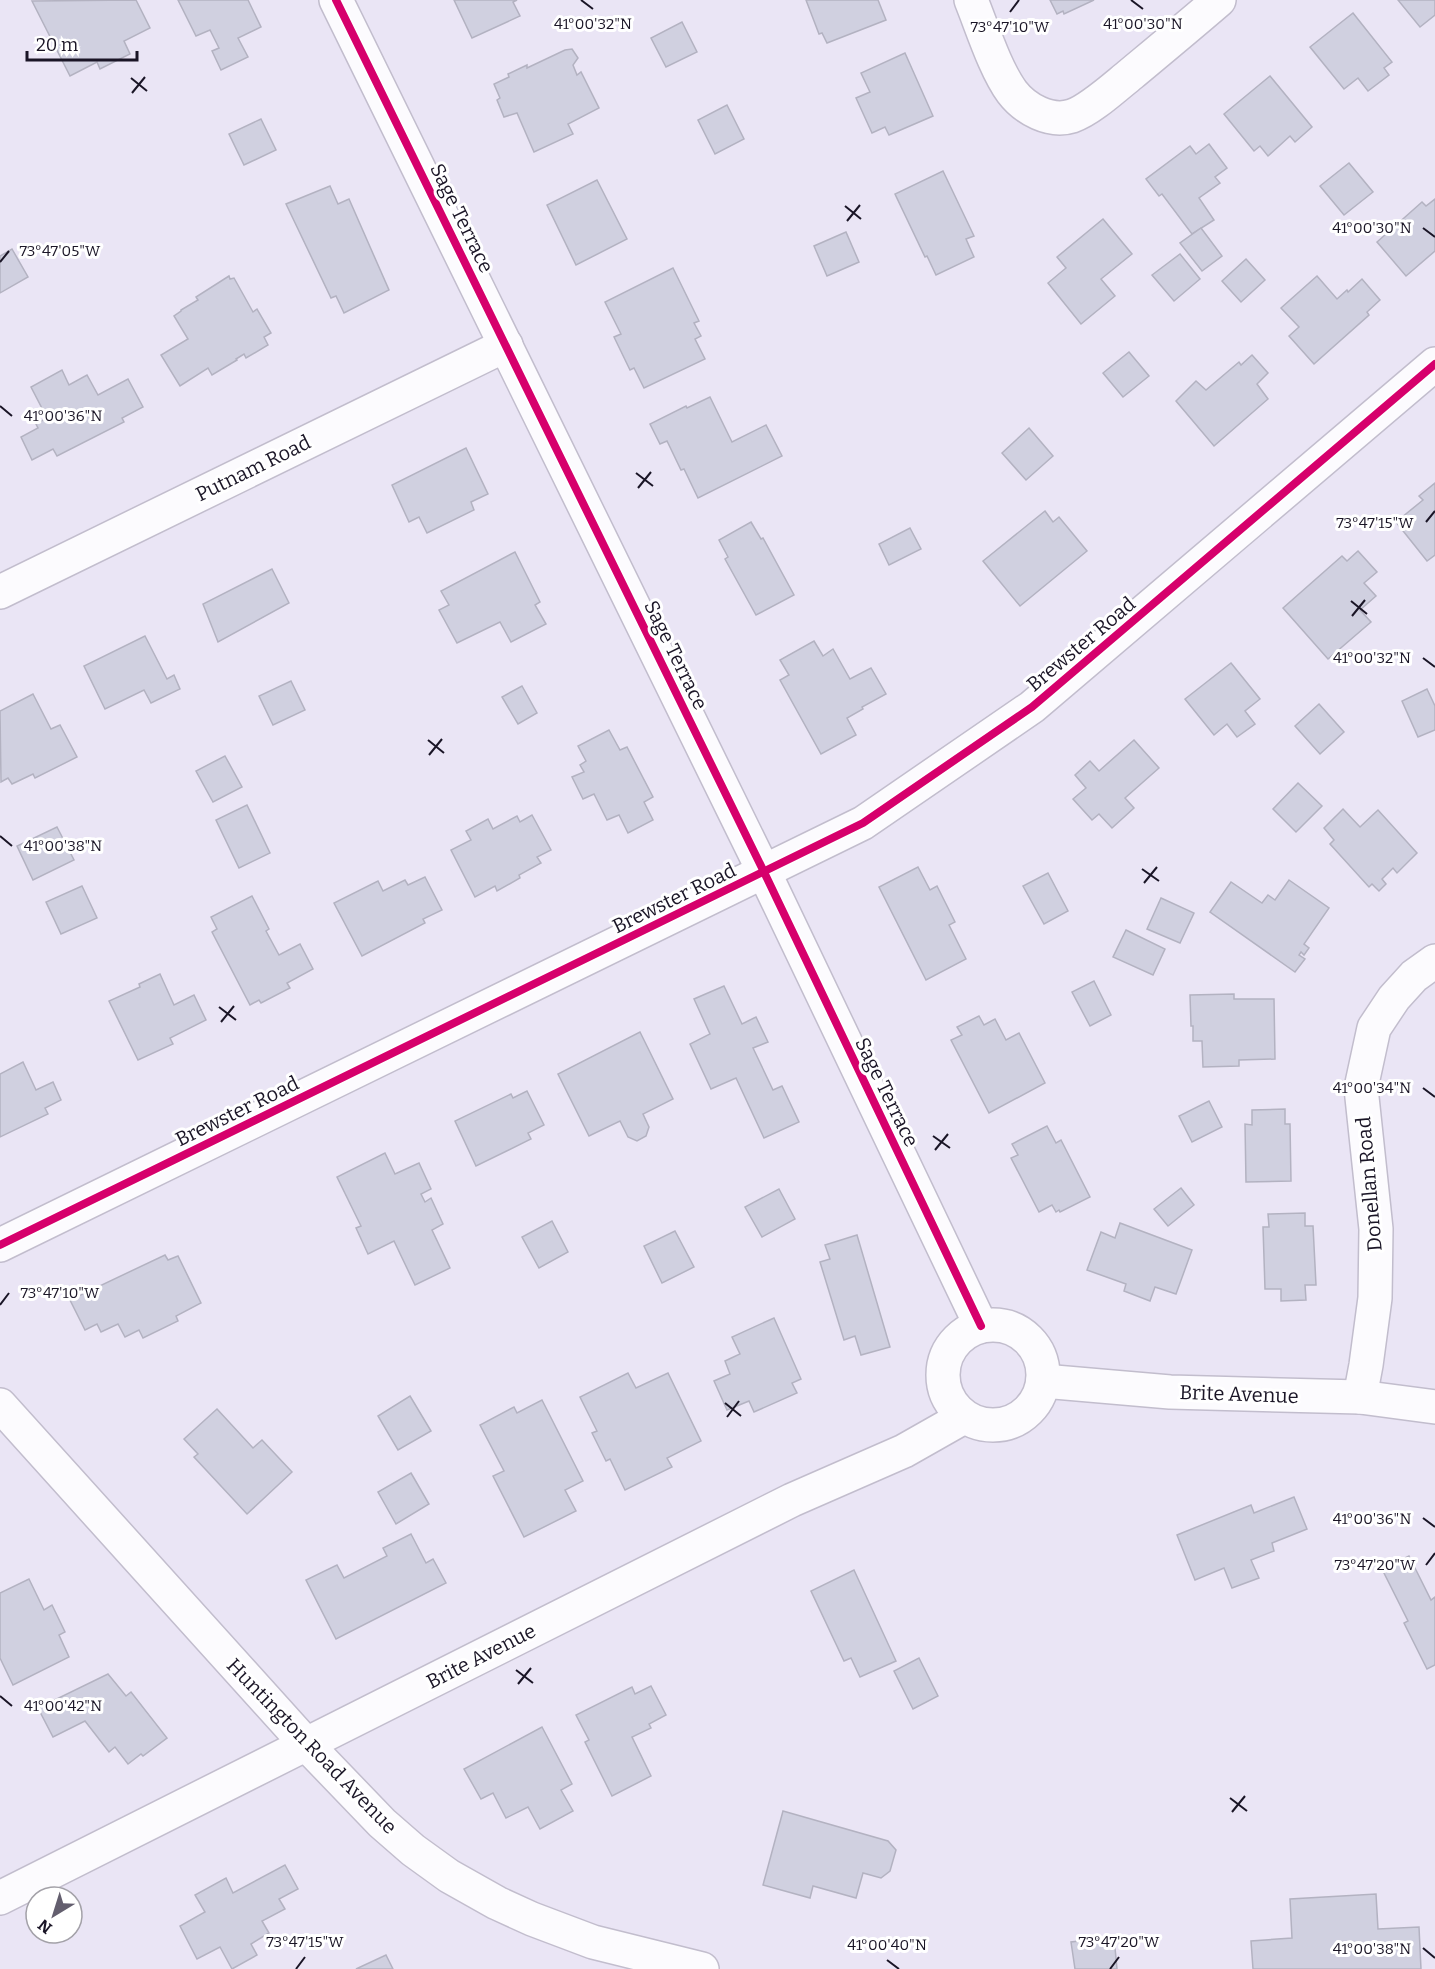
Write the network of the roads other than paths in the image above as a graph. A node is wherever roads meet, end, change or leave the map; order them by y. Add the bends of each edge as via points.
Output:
1 (336, 0) edge
2 (971, 0) edge
3 (1219, 0) edge
4 (506, 345) junction
5 (1435, 364) edge
6 (0, 592) edge
7 (764, 872) junction
8 (1435, 961) edge
9 (0, 1245) edge
10 (981, 1326) junction
11 (1043, 1381) junction
12 (1360, 1397) junction
13 (0, 1405) edge
14 (1435, 1407) edge
15 (964, 1417) junction
16 (306, 1744) junction
17 (0, 1898) edge
18 (702, 1969) edge

1 - 4 street, Sage Terrace
2 - 3 street via 1012,92 1046,117 1072,116 1084,110
4 - 6 street, Putnam Road
4 - 7 street, Sage Terrace
5 - 7 street, Brewster Road via 1032,707 863,823
7 - 9 street, Brewster Road
7 - 10 street, Sage Terrace
8 - 12 street, Donellan Road via 1414,975 1374,1028 1360,1088 1376,1229 1375,1298
10 - 11 street via 1011,1328 1028,1339 1042,1364
10 - 15 street via 955,1341 946,1357 942,1379 945,1391
11 - 12 street, Brite Avenue via 1170,1392
11 - 15 street via 1036,1402 1023,1416 992,1426
12 - 14 street, Brite Avenue
13 - 16 street, Huntington Road Avenue
15 - 16 street, Brite Avenue via 904,1451 792,1500
16 - 17 street, Brite Avenue
16 - 18 street, Huntington Road Avenue via 413,1850 497,1904 593,1942

